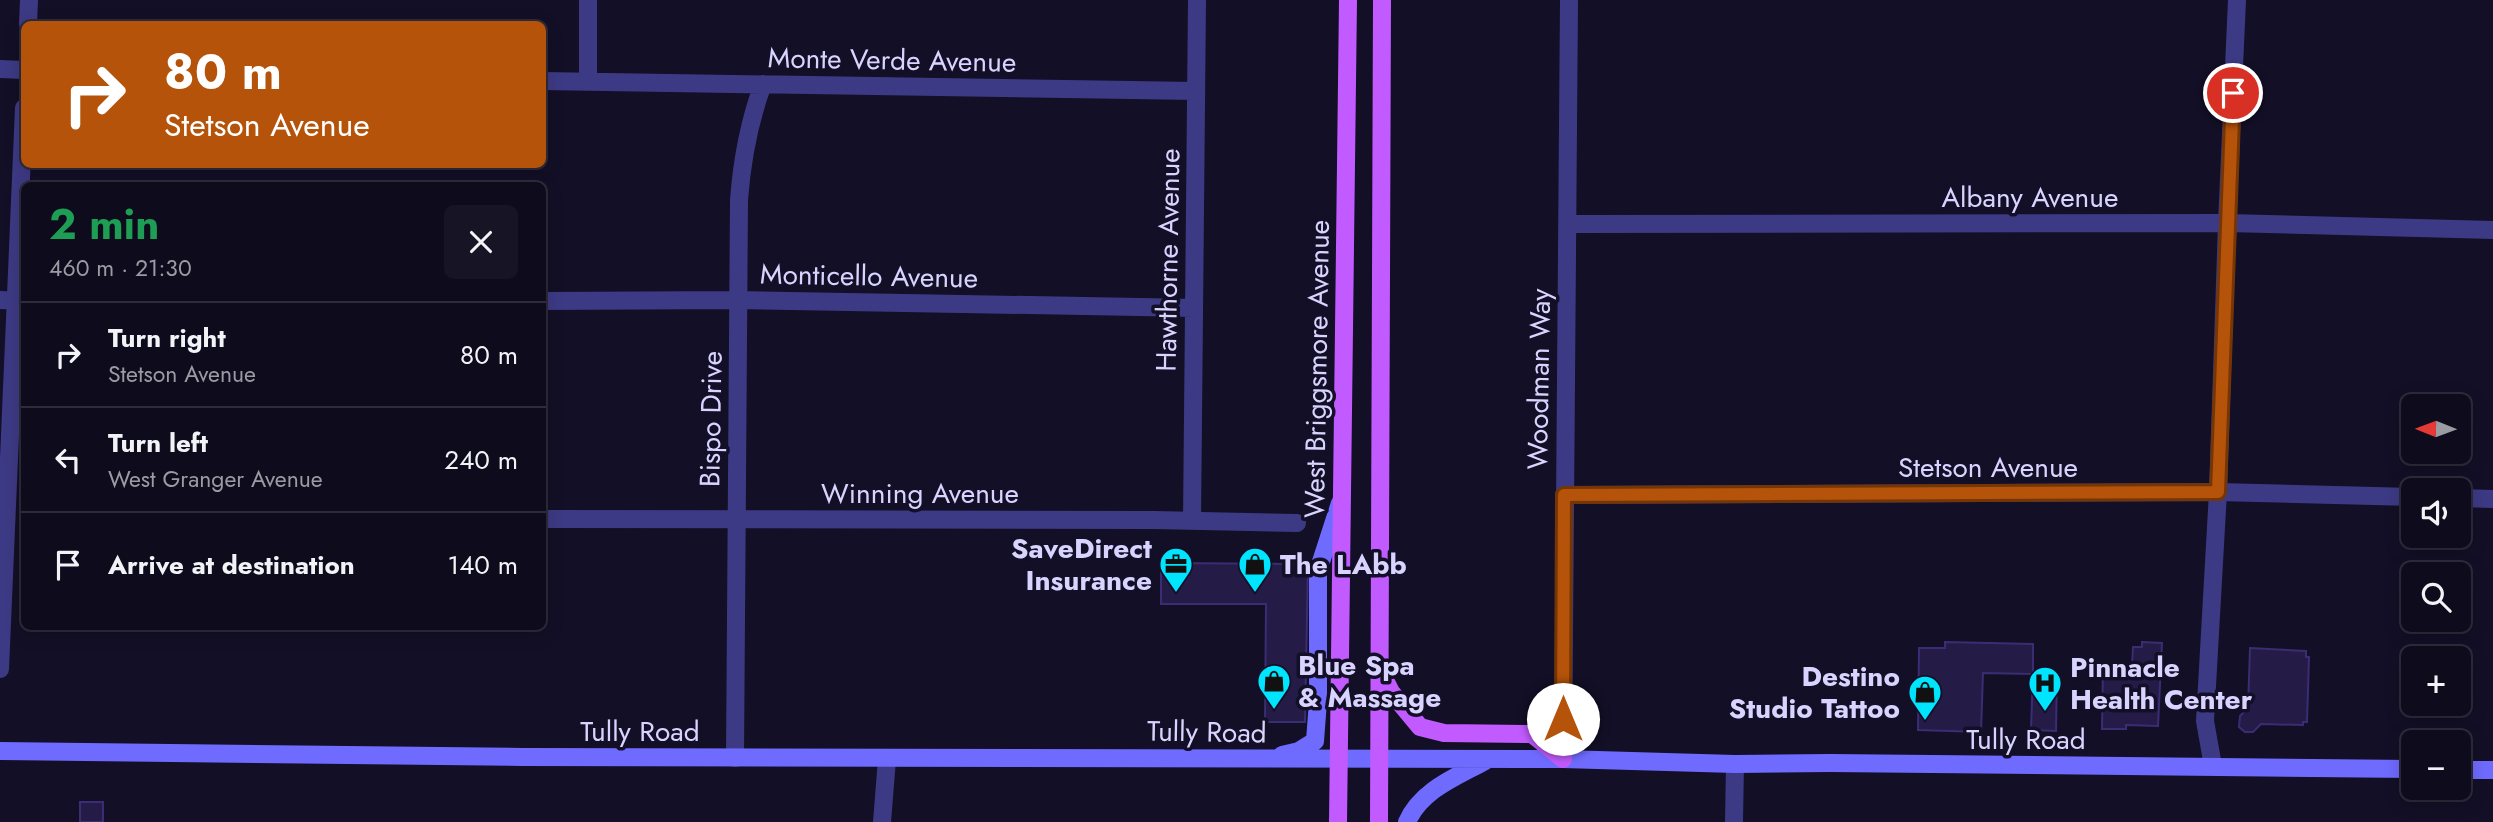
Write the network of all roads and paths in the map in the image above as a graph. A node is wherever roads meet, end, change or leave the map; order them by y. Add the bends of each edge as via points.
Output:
1 (29, 0) edge
2 (588, 0) edge
3 (1197, 0) edge
4 (1348, 0) edge
5 (1382, 0) edge
6 (1569, 0) edge
7 (2237, 0) edge
8 (28, 21) edge
9 (0, 69) edge
10 (21, 70) edge
11 (546, 81) edge
12 (588, 81) junction
13 (763, 84) junction
14 (1196, 91) junction
15 (21, 161) edge
16 (2227, 223) junction
17 (1568, 224) junction
18 (2493, 230) edge
19 (739, 300) junction
20 (13, 301) edge
21 (546, 301) edge
22 (1194, 308) junction
23 (2218, 492) junction
24 (1564, 495) junction
25 (1342, 496) junction
26 (2401, 497) edge
27 (2471, 498) edge
28 (2493, 499) edge
29 (3, 512) edge
30 (546, 519) edge
31 (736, 520) junction
32 (1192, 521) junction
33 (1297, 523) dead end
34 (0, 669) edge
35 (1379, 669) junction
36 (0, 751) edge
37 (735, 758) junction
38 (887, 759) junction
39 (1267, 759) junction
40 (1338, 759) junction
41 (1379, 759) junction
42 (1563, 759) junction
43 (1486, 760) junction
44 (1735, 764) junction
45 (2213, 766) junction
46 (2401, 769) edge
47 (2471, 770) edge
48 (2493, 770) edge
49 (882, 822) edge
50 (1338, 822) edge
51 (1379, 822) edge
52 (1407, 822) edge
53 (1734, 822) edge

1 - 8 street
2 - 12 street
3 - 14 street, Hawthorne Avenue
4 - 25 main road, West Briggsmore Avenue
5 - 35 main road
6 - 17 street, Woodman Way
7 - 16 street
9 - 10 street
11 - 12 street, Monte Verde Avenue
12 - 13 street, Monte Verde Avenue
13 - 14 street, Monte Verde Avenue
13 - 19 street, Bispo Drive via 743,158
14 - 22 street, Hawthorne Avenue
15 - 20 street
16 - 17 street, Albany Avenue
16 - 18 street, Albany Avenue
16 - 23 street
17 - 24 street, Woodman Way
19 - 21 street, Monticello Avenue
19 - 22 street, Monticello Avenue
19 - 31 street, Bispo Drive
20 - 29 street
22 - 32 street, Hawthorne Avenue
23 - 24 street, Stetson Avenue
23 - 26 street, Stetson Avenue
23 - 45 street via 2205,721
24 - 42 street, Woodman Way
25 - 39 main road via 1318,571 1315,741 1299,751
25 - 40 main road, West Briggsmore Avenue
27 - 28 street
29 - 34 street
30 - 31 street, Winning Avenue
31 - 32 street, Winning Avenue
31 - 37 street, Bispo Drive
32 - 33 street, Winning Avenue
35 - 41 main road
35 - 42 main road via 1420,727 1444,733 1532,734
36 - 37 main road, Tully Road
37 - 38 main road, Tully Road
38 - 39 main road, Tully Road
38 - 49 street
39 - 40 main road, Tully Road
40 - 41 main road, Tully Road
40 - 50 main road, West Briggsmore Avenue
41 - 43 main road, Tully Road
41 - 51 main road
42 - 43 main road, Tully Road
42 - 44 main road, Tully Road
43 - 52 main road via 1418,802
44 - 45 main road, Tully Road
44 - 53 street
45 - 46 main road, Tully Road
47 - 48 main road

